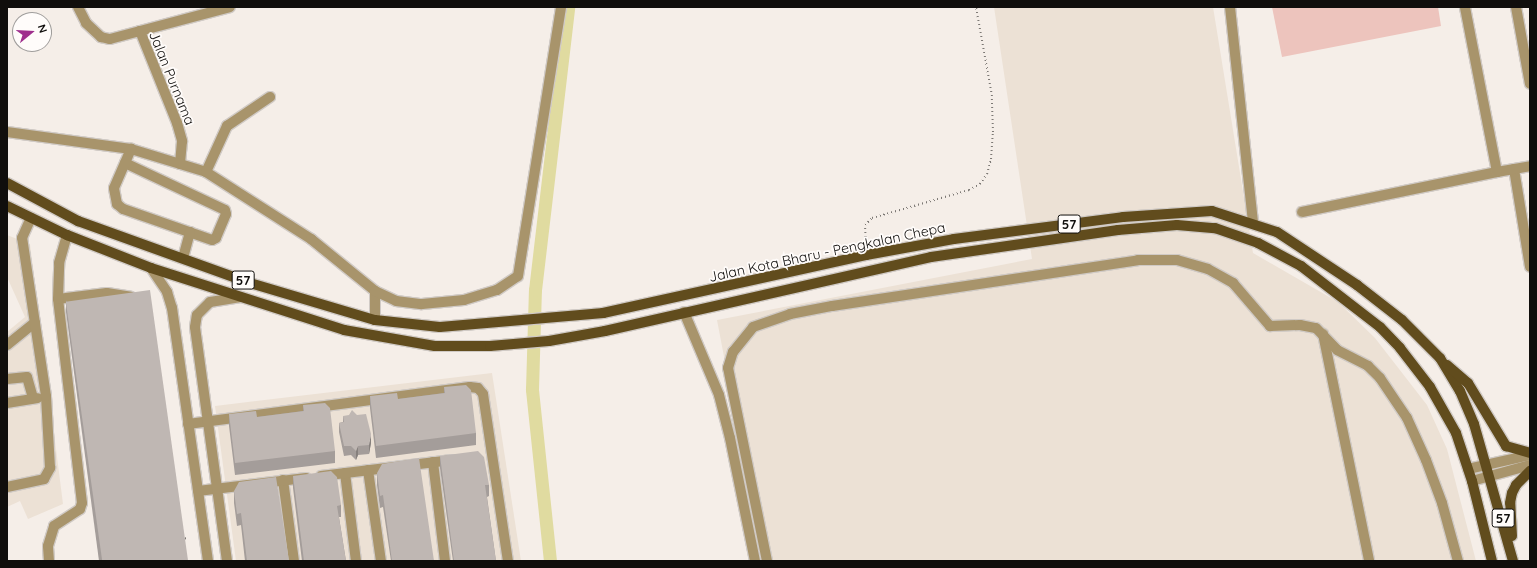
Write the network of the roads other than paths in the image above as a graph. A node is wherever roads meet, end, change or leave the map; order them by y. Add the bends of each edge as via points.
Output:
1 (78, 7) edge
2 (230, 7) edge
3 (561, 7) edge
4 (1230, 7) edge
5 (1464, 7) edge
6 (1516, 7) edge
7 (140, 31) junction
8 (1530, 84) edge
9 (270, 97) dead end
10 (7, 132) edge
11 (131, 149) junction
12 (125, 163) junction
13 (180, 164) junction
14 (1530, 166) edge
15 (1514, 169) junction
16 (206, 172) junction
17 (1497, 172) junction
18 (7, 183) edge
19 (7, 206) edge
20 (1302, 212) dead end
21 (31, 218) junction
22 (1253, 223) junction
23 (190, 232) junction
24 (67, 235) junction
25 (183, 258) junction
26 (1530, 267) edge
27 (151, 268) junction
28 (375, 290) junction
29 (243, 297) junction
30 (58, 299) junction
31 (141, 300) edge
32 (684, 312) junction
33 (375, 320) junction
34 (35, 322) junction
35 (1323, 334) junction
36 (7, 344) edge
37 (1440, 358) junction
38 (7, 380) edge
39 (46, 396) junction
40 (33, 398) junction
41 (7, 403) edge
42 (207, 421) junction
43 (188, 424) junction
44 (1530, 454) edge
45 (462, 458) edge
46 (433, 462) junction
47 (1487, 464) junction
48 (1530, 465) edge
49 (368, 470) junction
50 (1468, 470) junction
51 (1530, 471) edge
52 (345, 473) junction
53 (1491, 475) junction
54 (284, 480) junction
55 (1472, 481) junction
56 (7, 487) edge
57 (216, 489) junction
58 (198, 491) junction
59 (49, 561) edge
60 (208, 561) edge
61 (227, 561) edge
62 (294, 561) edge
63 (356, 561) edge
64 (381, 561) edge
65 (445, 561) edge
66 (508, 561) edge
67 (755, 561) edge
68 (767, 561) edge
69 (1369, 561) edge
70 (1458, 561) edge
71 (1492, 561) edge
72 (1513, 561) edge

1 - 7 street, Jalan Purnama via 86,23 101,37 110,39
2 - 7 street
3 - 28 street via 518,276 497,290 464,300 422,304 396,301
4 - 22 street
5 - 17 street
6 - 8 street
7 - 13 street, Jalan Purnama via 177,123 182,141
9 - 16 street via 227,126
10 - 11 street
11 - 12 street
11 - 13 street
12 - 23 street via 114,188 117,204 122,209
12 - 23 street via 225,210 216,238 212,240
13 - 16 street
14 - 15 street
15 - 17 street
15 - 26 street
16 - 28 street via 310,240
17 - 20 street
18 - 25 main road, Jalan Kota Bharu - Pengkalan Chepa / 57 via 78,221
19 - 21 main road, Jalan Kota Bharu - Pengkalan Chepa / 57
21 - 24 main road, Jalan Kota Bharu - Pengkalan Chepa / 57
21 - 34 street via 22,238
22 - 33 main road, Jalan Kota Bharu - Pengkalan Chepa / 57 via 1212,211 1123,217 954,239 866,255 603,313 440,327
22 - 37 main road, Jalan Kota Bharu - Pengkalan Chepa / 57 via 1277,232 1357,285 1402,320
23 - 25 street
24 - 27 main road, Jalan Kota Bharu - Pengkalan Chepa / 57
24 - 30 street via 59,263
25 - 33 main road, Jalan Kota Bharu - Pengkalan Chepa / 57 via 250,283
27 - 29 main road, Jalan Kota Bharu - Pengkalan Chepa / 57
27 - 43 street via 160,280 172,308
28 - 33 street
29 - 32 main road, Jalan Kota Bharu - Pengkalan Chepa / 57 via 344,330 397,342 434,346 490,346 549,341
29 - 42 street via 210,302 197,315 195,327
30 - 31 street via 111,293
30 - 59 street via 82,503 80,509 54,526 48,546
32 - 50 main road, Jalan Kota Bharu - Pengkalan Chepa / 57 via 931,257 1118,230 1177,225 1214,228 1258,243 1301,266 1380,327 1430,387 1456,433
32 - 67 street via 719,395
34 - 36 street
34 - 39 street
35 - 68 street via 1309,326 1270,326 1233,284 1208,269 1177,260 1138,260 832,306 769,320 753,327 742,338 733,352 728,368
35 - 69 street
35 - 70 street via 1337,350 1368,366 1380,378 1408,418 1442,503
37 - 44 main road via 1468,383 1506,446
37 - 47 main road, Jalan Kota Bharu - Pengkalan Chepa / 57 via 1462,398
38 - 40 street via 27,377
39 - 40 street
39 - 56 street via 50,472 40,480
40 - 41 street
42 - 43 street
42 - 57 street
42 - 66 street via 478,388 483,394 488,455
43 - 58 street
44 - 47 street
45 - 46 street
46 - 49 street
46 - 65 street
47 - 50 street
47 - 53 main road, Jalan Kota Bharu - Pengkalan Chepa / 57
48 - 53 street
49 - 52 street
49 - 64 street
50 - 55 main road, Jalan Kota Bharu - Pengkalan Chepa / 57
51 - 72 main road via 1514,489 1510,503
52 - 54 street
52 - 63 street
53 - 55 street
53 - 72 main road, Jalan Kota Bharu - Pengkalan Chepa / 57
54 - 57 street
54 - 62 street
55 - 71 main road, Jalan Kota Bharu - Pengkalan Chepa / 57
57 - 58 street
57 - 61 street
58 - 60 street

